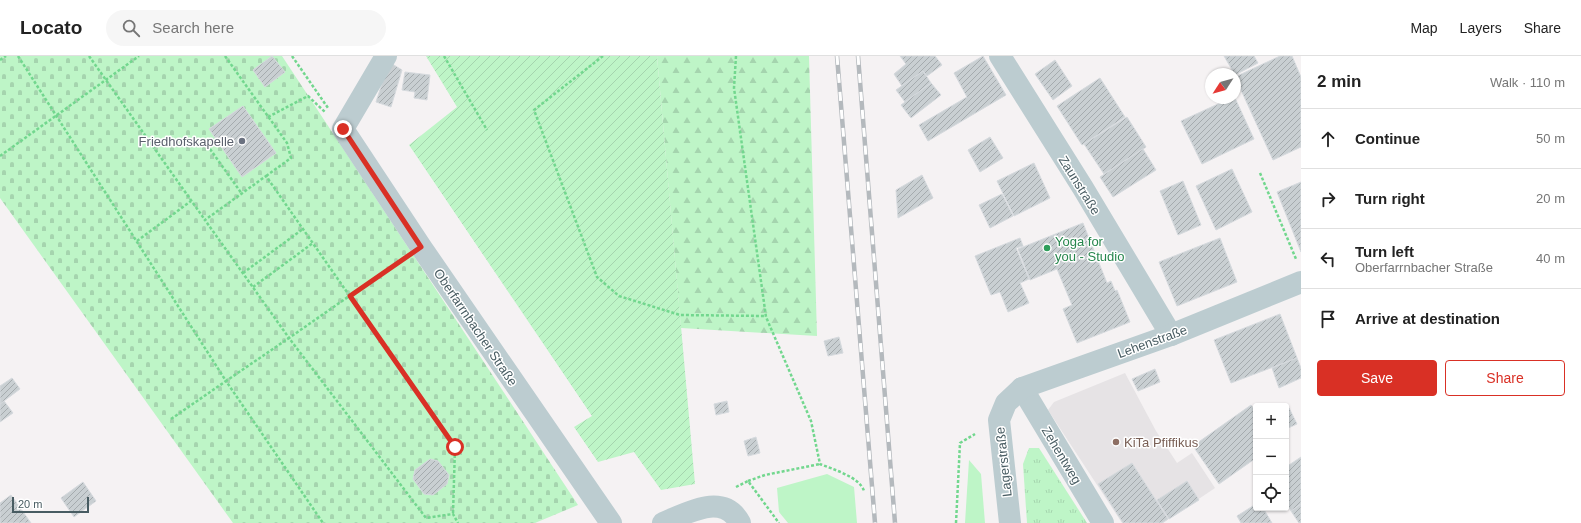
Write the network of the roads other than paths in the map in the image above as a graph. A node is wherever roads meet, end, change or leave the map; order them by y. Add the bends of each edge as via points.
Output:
1 (386, 56) edge
2 (1000, 56) edge
3 (1300, 273) edge
4 (1171, 335) junction
5 (1022, 388) junction
6 (1002, 412) joint
7 (610, 523) edge
8 (663, 523) edge
9 (740, 523) edge
10 (1010, 523) edge
11 (1103, 523) edge

1 - 7 street, Oberfarrnbacher Straße via 343,129
2 - 4 street, Zaunstraße
3 - 4 street, Lehenstraße
4 - 5 street, Lehenstraße
5 - 6 street, Lehenstraße
5 - 11 street, Zehentweg
6 - 10 street, Lagerstraße
8 - 9 street via 708,506 720,507 731,512

